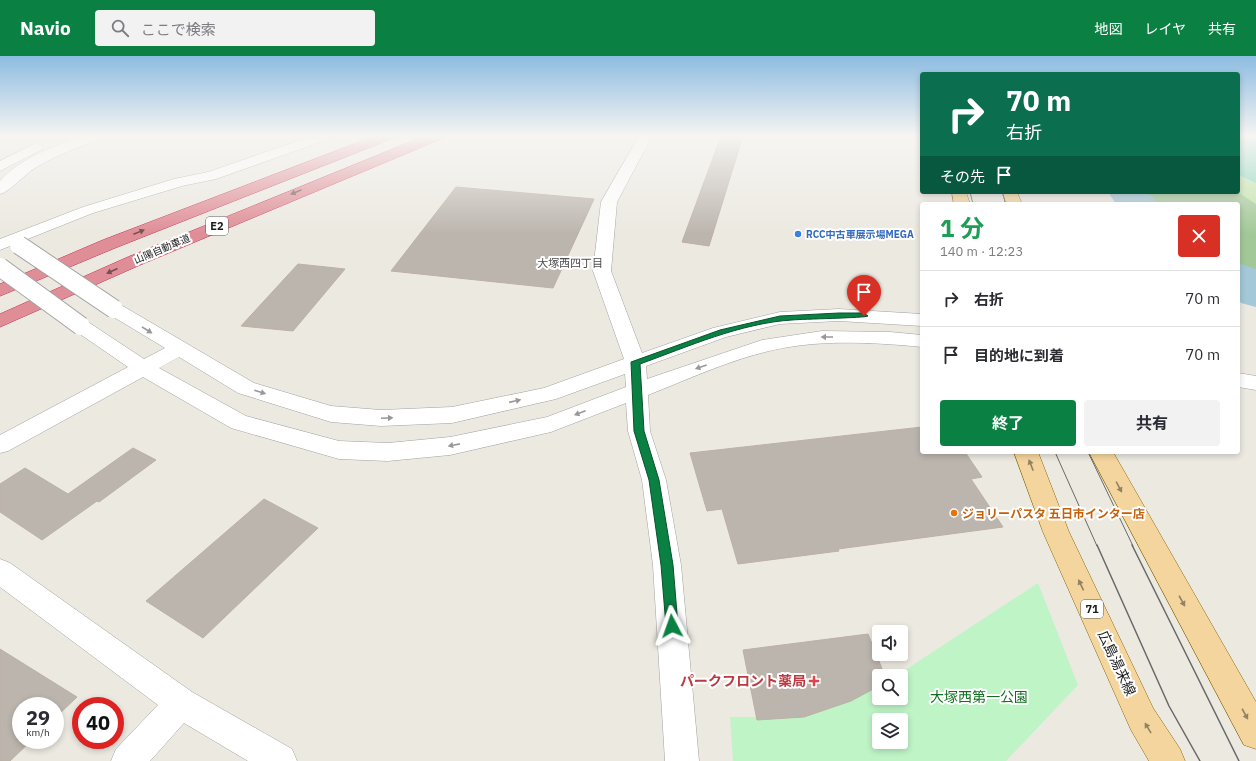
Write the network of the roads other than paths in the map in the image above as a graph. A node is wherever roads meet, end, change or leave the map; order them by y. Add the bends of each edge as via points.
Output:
1 (23, 169) edge
2 (231, 169) edge
3 (302, 169) edge
4 (357, 169) edge
5 (627, 169) edge
6 (0, 190) edge
7 (0, 228) edge
8 (11, 243) edge
9 (0, 267) edge
10 (0, 291) edge
11 (920, 320) edge
12 (0, 321) edge
13 (920, 340) edge
14 (178, 349) junction
15 (635, 362) junction
16 (143, 368) junction
17 (1240, 380) edge
18 (1256, 383) edge
19 (636, 392) junction
20 (0, 445) edge
21 (1027, 454) edge
22 (1102, 454) edge
23 (0, 571) edge
24 (181, 703) junction
25 (1256, 733) edge
26 (128, 761) edge
27 (280, 761) edge
28 (682, 761) edge
29 (1168, 761) edge

1 - 6 street
2 - 8 street via 88,210
10 -> 3 highway, 山陽自動車道 / E2 via 109,244
4 -> 12 highway, 山陽自動車道 / E2 via 134,261
5 - 15 street via 609,202 602,271
7 - 8 street
8 -> 14 street, bridge
9 - 16 street, bridge
11 - 15 street via 839,315 780,318 720,332
13 -> 19 street via 822,336 762,346
14 -> 15 street via 246,388 331,414 382,418 467,412 548,394
14 - 16 street
15 - 19 street
19 -> 16 street via 551,424 450,446 388,452 340,450 239,422
16 - 20 street
17 - 18 street
19 - 28 street via 639,431 654,480 667,565
29 -> 21 main road, 広島湯来線 / 71 via 1142,718 1062,546
22 -> 25 main road via 1142,531
23 - 24 street
24 - 26 street
24 - 27 street

